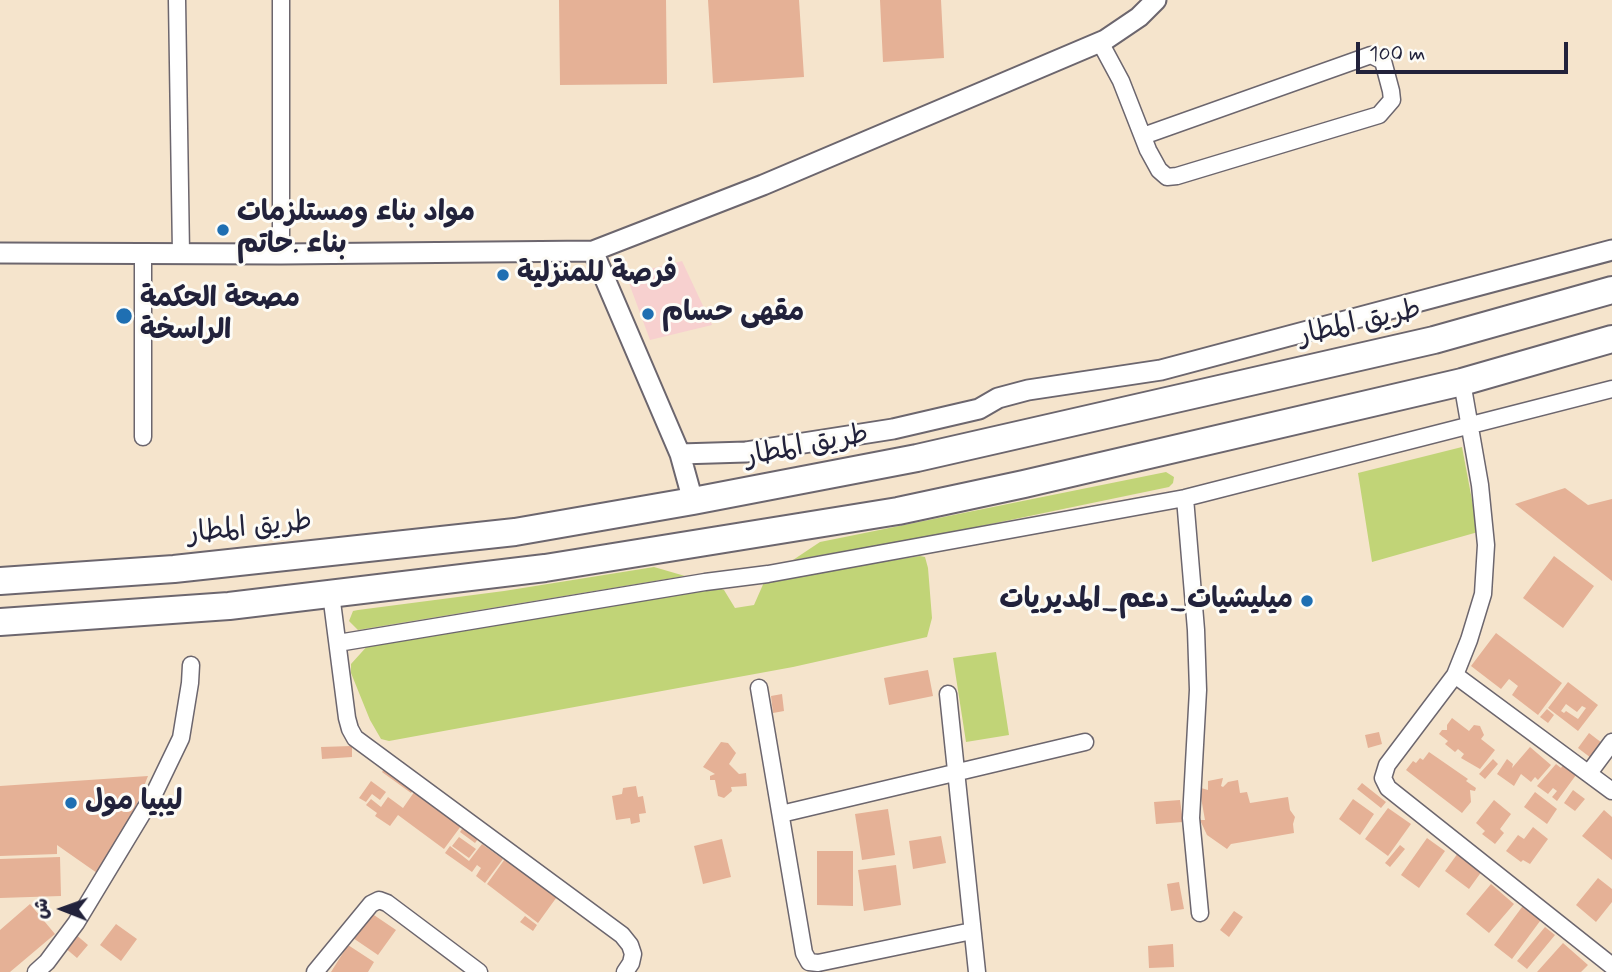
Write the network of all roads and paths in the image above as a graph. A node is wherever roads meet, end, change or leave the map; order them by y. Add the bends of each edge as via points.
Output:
1 (177, 0) edge
2 (281, 0) edge
3 (1156, 0) edge
4 (1100, 42) junction
5 (1143, 136) junction
6 (1612, 250) edge
7 (593, 251) junction
8 (0, 253) edge
9 (143, 253) junction
10 (181, 253) junction
11 (281, 254) junction
12 (1612, 290) edge
13 (1612, 339) edge
14 (1462, 382) junction
15 (1612, 388) edge
16 (1470, 426) junction
17 (143, 437) dead end
18 (680, 454) junction
19 (1185, 498) junction
20 (693, 501) junction
21 (0, 581) edge
22 (331, 594) junction
23 (0, 622) edge
24 (338, 643) junction
25 (191, 665) dead end
26 (1455, 675) junction
27 (759, 688) dead end
28 (948, 694) dead end
29 (1085, 742) dead end
30 (1612, 742) edge
31 (1589, 773) junction
32 (955, 774) junction
33 (1612, 791) edge
34 (781, 814) junction
35 (1200, 913) dead end
36 (972, 930) junction
37 (1612, 966) edge
38 (36, 972) edge
39 (315, 972) edge
40 (479, 972) edge
41 (625, 972) edge
42 (977, 972) edge

1 - 10 street
2 - 11 street
3 - 4 street
4 - 5 street
4 - 7 street via 763,185
5 - 5 street via 1159,170 1167,177 1177,176 1379,115 1392,100 1391,91 1383,61 1363,56
6 - 18 street via 1161,370 1028,390 979,408 893,429 746,452
7 - 11 street
7 - 18 street
8 - 9 street
9 - 10 street
9 - 17 street
10 - 11 street
12 - 20 highway, طريق المطار via 1434,340 917,458
13 - 14 highway
14 - 16 street
14 - 22 highway via 898,511 545,568
15 - 16 street
16 - 19 street
16 - 26 street via 1486,571 1480,606
18 - 20 street
19 - 24 street via 768,574
19 - 35 street via 1196,630 1198,690 1191,818
20 - 21 highway, طريق المطار via 515,532 187,567
22 - 23 highway
22 - 24 street
24 - 41 street via 347,718 355,738 622,935 633,954
25 - 38 street via 181,738 154,794 76,923
26 - 31 street
26 - 37 street via 1387,765 1383,778 1388,789
27 - 34 street
28 - 32 street
29 - 32 street
30 - 31 street
31 - 33 street
32 - 34 street
32 - 36 street
34 - 36 street via 804,953 810,962
36 - 42 street
39 - 40 street via 379,900

